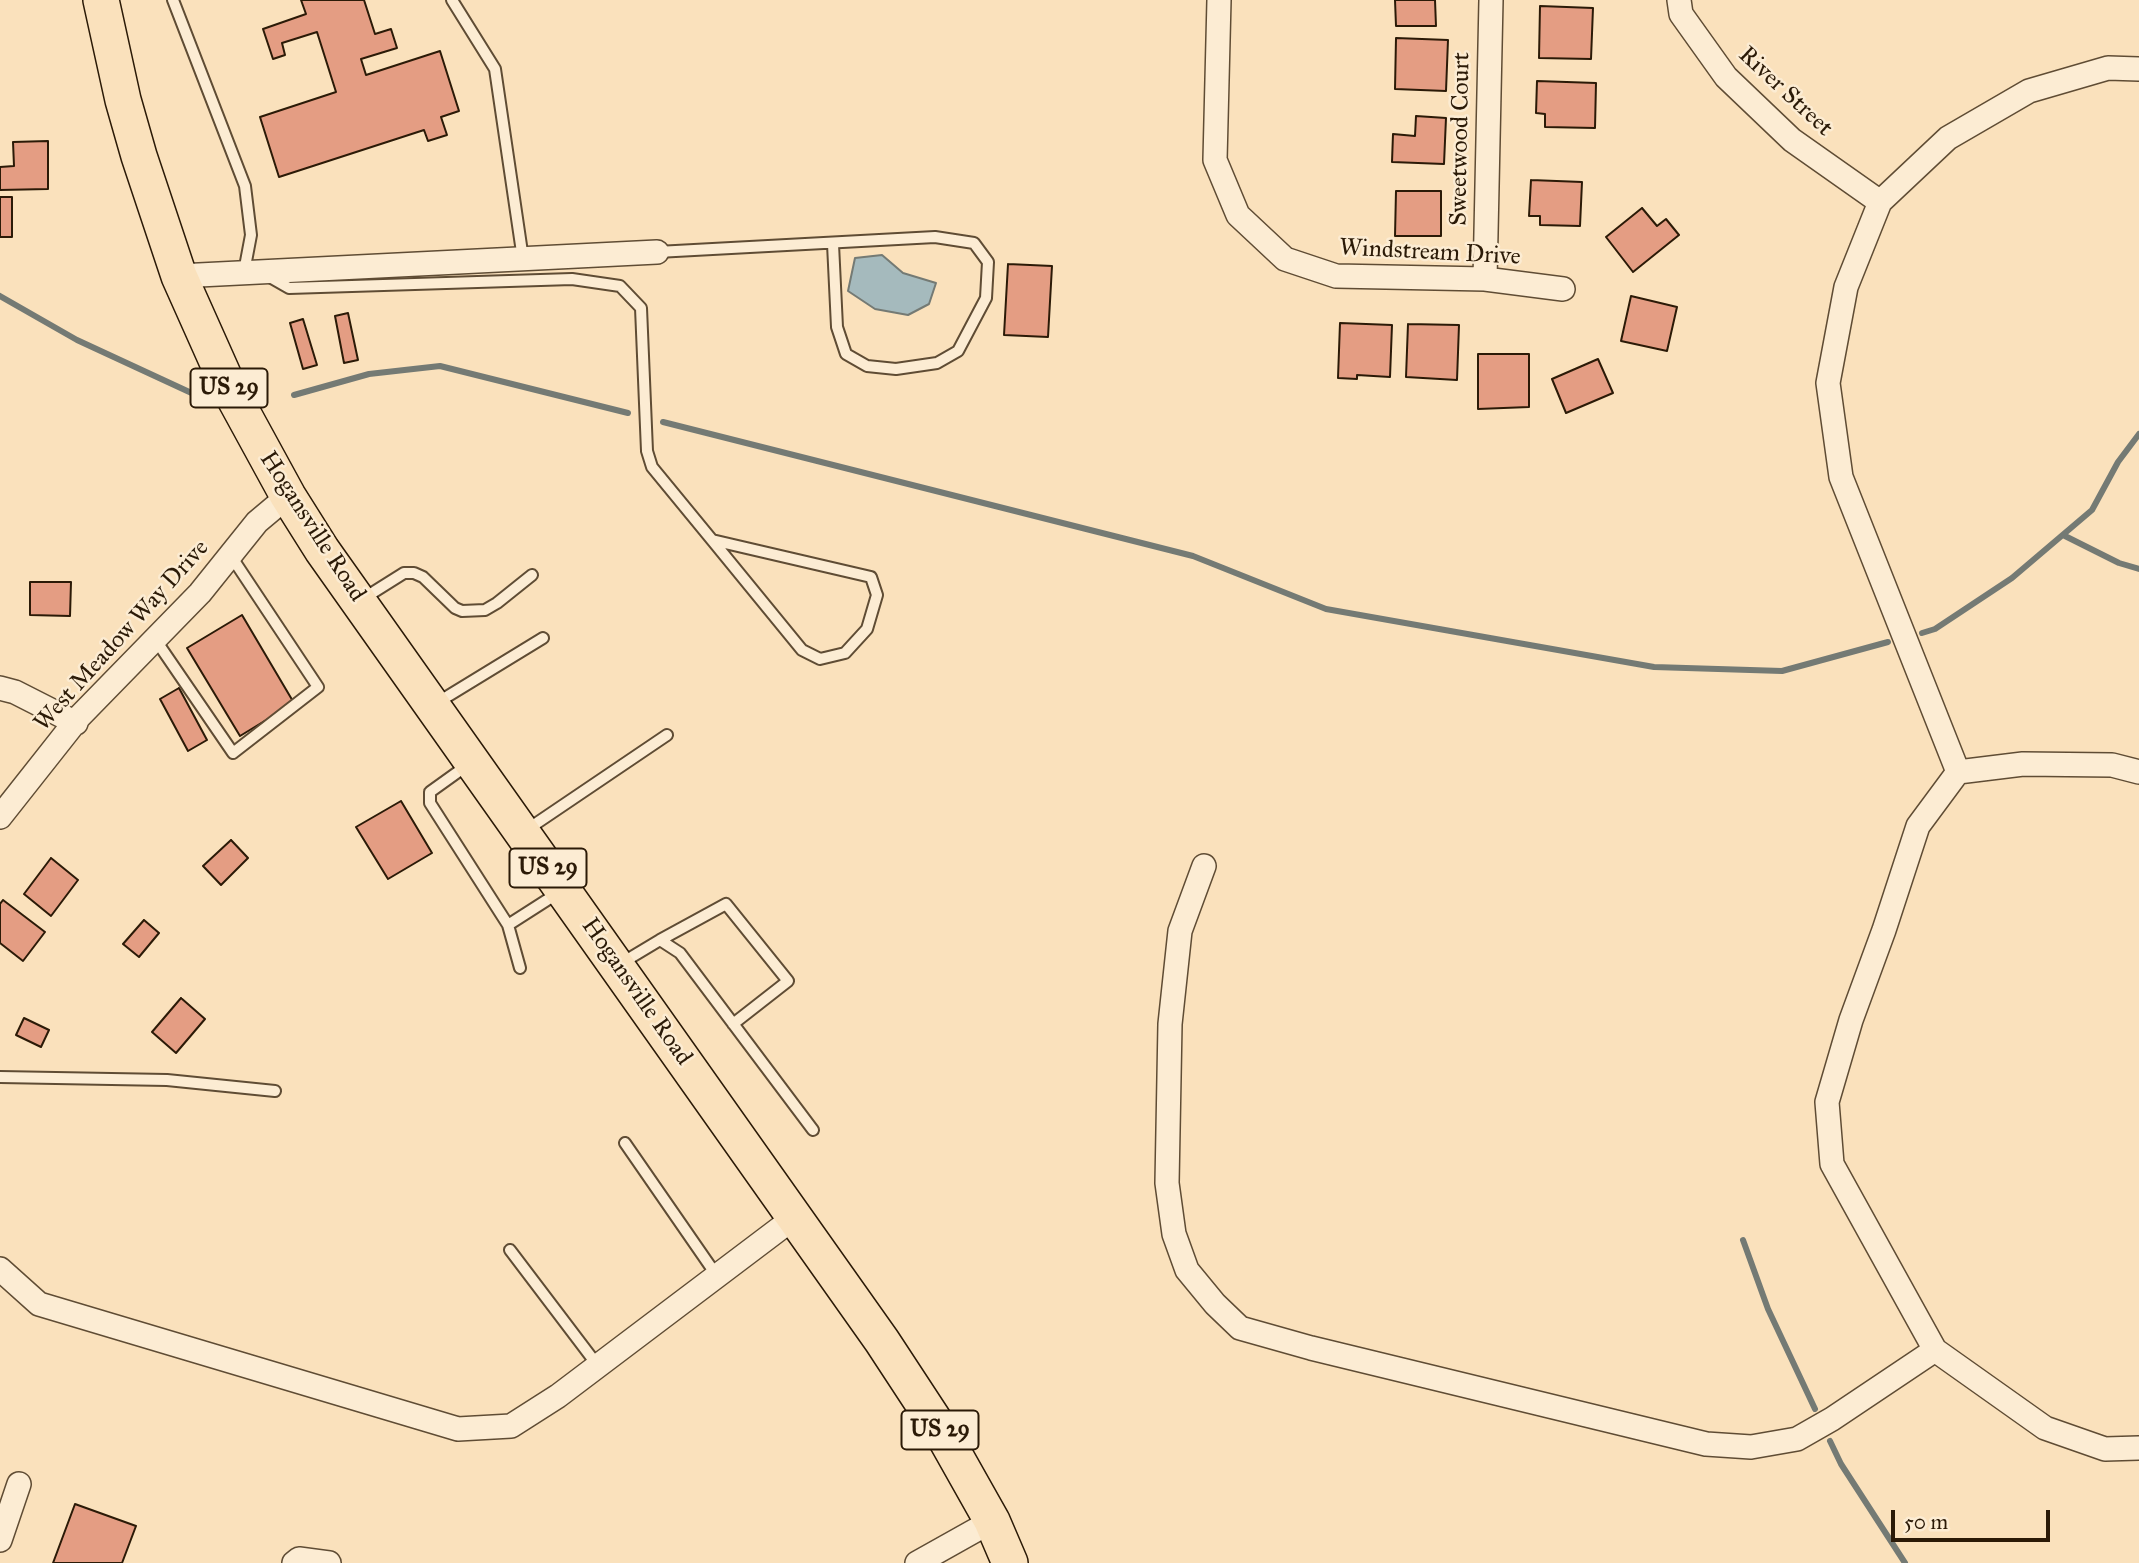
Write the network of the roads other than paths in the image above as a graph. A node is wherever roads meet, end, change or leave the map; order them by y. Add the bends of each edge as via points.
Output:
1 (101, 0) edge
2 (173, 0) edge
3 (452, 0) edge
4 (1219, 0) edge
5 (1491, 0) edge
6 (1679, 0) edge
7 (2139, 69) edge
8 (1880, 202) junction
9 (833, 244) junction
10 (657, 252) joint
11 (523, 259) junction
12 (252, 272) junction
13 (179, 276) junction
14 (1485, 279) junction
15 (1563, 289) dead end
16 (288, 496) junction
17 (712, 540) junction
18 (231, 556) junction
19 (532, 575) dead end
20 (359, 602) junction
21 (543, 638) dead end
22 (155, 639) junction
23 (0, 688) edge
24 (432, 705) junction
25 (76, 723) junction
26 (667, 735) dead end
27 (472, 761) junction
28 (1958, 772) junction
29 (2139, 772) edge
30 (0, 817) edge
31 (523, 833) junction
32 (1204, 866) dead end
33 (563, 889) junction
34 (508, 925) junction
35 (660, 940) junction
36 (617, 966) junction
37 (520, 968) dead end
38 (733, 1024) junction
39 (0, 1077) edge
40 (275, 1091) dead end
41 (813, 1130) dead end
42 (625, 1143) dead end
43 (795, 1217) junction
44 (510, 1250) dead end
45 (0, 1269) edge
46 (717, 1276) junction
47 (1935, 1350) junction
48 (598, 1366) junction
49 (2139, 1448) edge
50 (19, 1484) dead end
51 (992, 1521) junction
52 (0, 1540) edge
53 (294, 1563) edge
54 (329, 1563) edge
55 (917, 1563) edge
56 (1010, 1563) edge

1 - 13 main road, Hogansville Road / US 29 via 136,145
2 - 12 lane via 245,186
3 - 11 lane via 495,69
4 - 14 street, Windstream Drive via 1215,160 1238,215 1285,259 1336,276
5 - 14 street, Sweetwood Court
6 - 8 street, River Street via 1681,13 1726,77 1792,141
7 - 8 street via 2108,68 2029,91 1948,138
8 - 28 street via 1846,287 1828,383 1841,477
9 - 9 lane via 837,327 846,354 867,366 896,369 937,363 958,351 986,298 988,262 974,243 935,237
9 - 10 lane
10 - 11 street
11 - 12 street
12 - 13 street
12 - 17 lane via 289,288 561,279 620,286 641,308 647,451 652,467
13 - 16 main road, Hogansville Road / US 29 via 229,388
14 - 15 street, Windstream Drive
16 - 18 street, West Meadow Way Drive via 257,522
16 - 20 main road, Hogansville Road / US 29
17 - 17 lane via 802,650 820,659 845,653 867,629 877,595 872,577
18 - 22 street, West Meadow Way Drive
18 - 22 lane via 318,687 233,753
19 - 20 lane via 485,610 455,608 414,573 404,573
20 - 24 main road, Hogansville Road / US 29
21 - 24 lane
22 - 25 street, West Meadow Way Drive
23 - 25 street
24 - 27 main road, Hogansville Road / US 29
25 - 30 street, West Meadow Way Drive
26 - 31 lane
27 - 31 main road, Hogansville Road / US 29
27 - 34 lane via 428,798
28 - 29 street via 2048,764 2112,765
28 - 47 street via 1918,826 1827,1102 1832,1164
31 - 33 main road, Hogansville Road / US 29
32 - 47 street via 1180,931 1170,1024 1167,1183 1174,1234 1188,1270 1240,1328 1706,1444 1751,1447 1797,1439
33 - 34 lane
33 - 36 main road, Hogansville Road / US 29
34 - 37 lane
35 - 36 lane
35 - 38 lane via 680,953
35 - 38 lane via 726,904 788,981
36 - 43 main road, Hogansville Road / US 29
38 - 41 lane
39 - 40 lane via 167,1080
42 - 46 lane
43 - 46 street
43 - 51 main road, Hogansville Road / US 29 via 935,1422
44 - 48 lane
45 - 48 street via 39,1304 458,1429 511,1426
46 - 48 street
47 - 49 street via 2045,1428 2105,1449
50 - 52 street
51 - 55 street
51 - 56 main road, Hogansville Road / US 29
53 - 54 street via 299,1559

